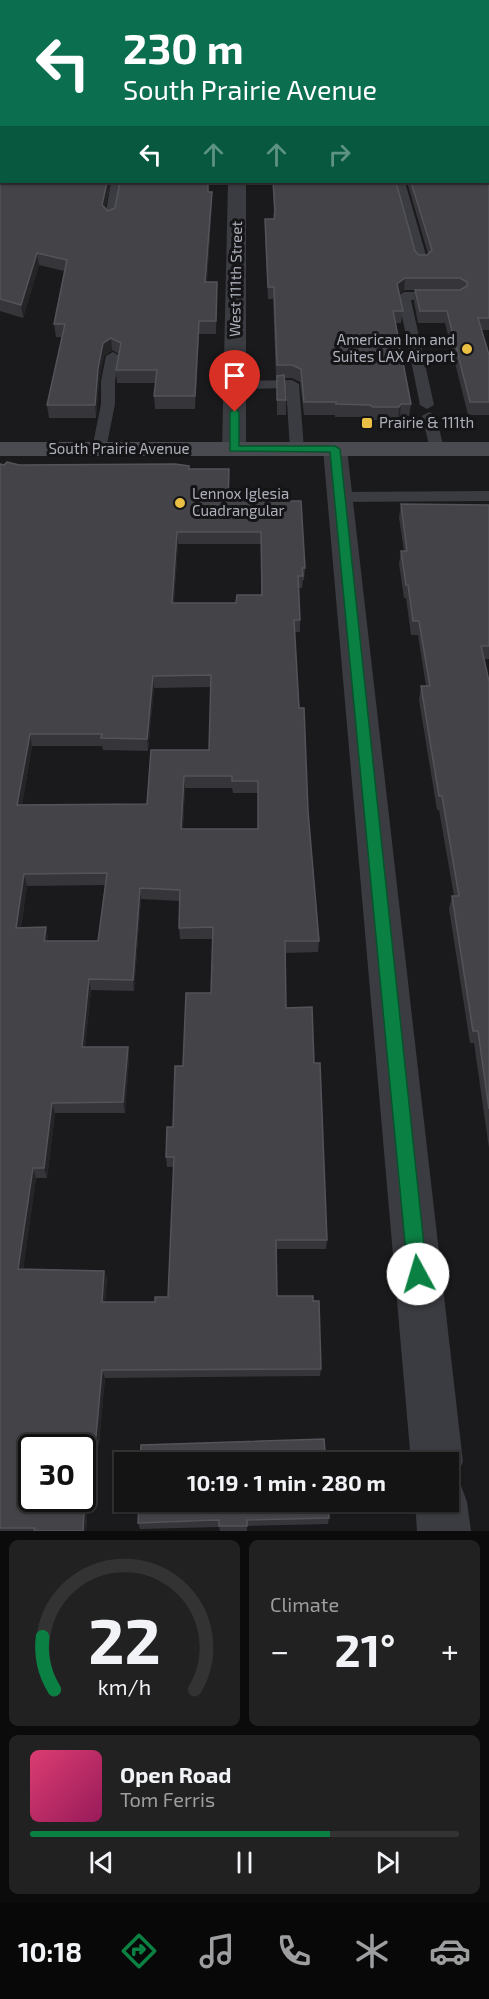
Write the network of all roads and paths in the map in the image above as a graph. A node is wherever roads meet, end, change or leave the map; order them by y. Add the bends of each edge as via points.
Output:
1 (116, 183) edge
2 (237, 183) edge
3 (400, 183) edge
4 (110, 217) edge
5 (422, 262) edge
6 (458, 296) edge
7 (113, 356) edge
8 (235, 385) junction
9 (0, 449) edge
10 (99, 449) junction
11 (234, 449) junction
12 (297, 449) junction
13 (335, 449) junction
14 (437, 449) junction
15 (489, 449) edge
16 (489, 496) edge
17 (339, 497) junction
18 (436, 1452) edge
19 (442, 1512) edge
20 (444, 1531) edge

1 - 4 lane
2 - 8 street, West 111th Street
3 - 5 lane
6 - 14 lane via 404,296
7 - 10 lane
8 - 11 street, West 111th Street
8 - 12 lane via 292,384
9 - 10 main road, South Prairie Avenue
10 - 11 main road, South Prairie Avenue
11 - 12 main road, South Prairie Avenue
12 - 13 main road, South Prairie Avenue
13 - 14 main road, South Prairie Avenue
13 - 17 street
14 - 15 main road, South Prairie Avenue
16 - 17 lane
17 - 18 street
19 - 20 street

